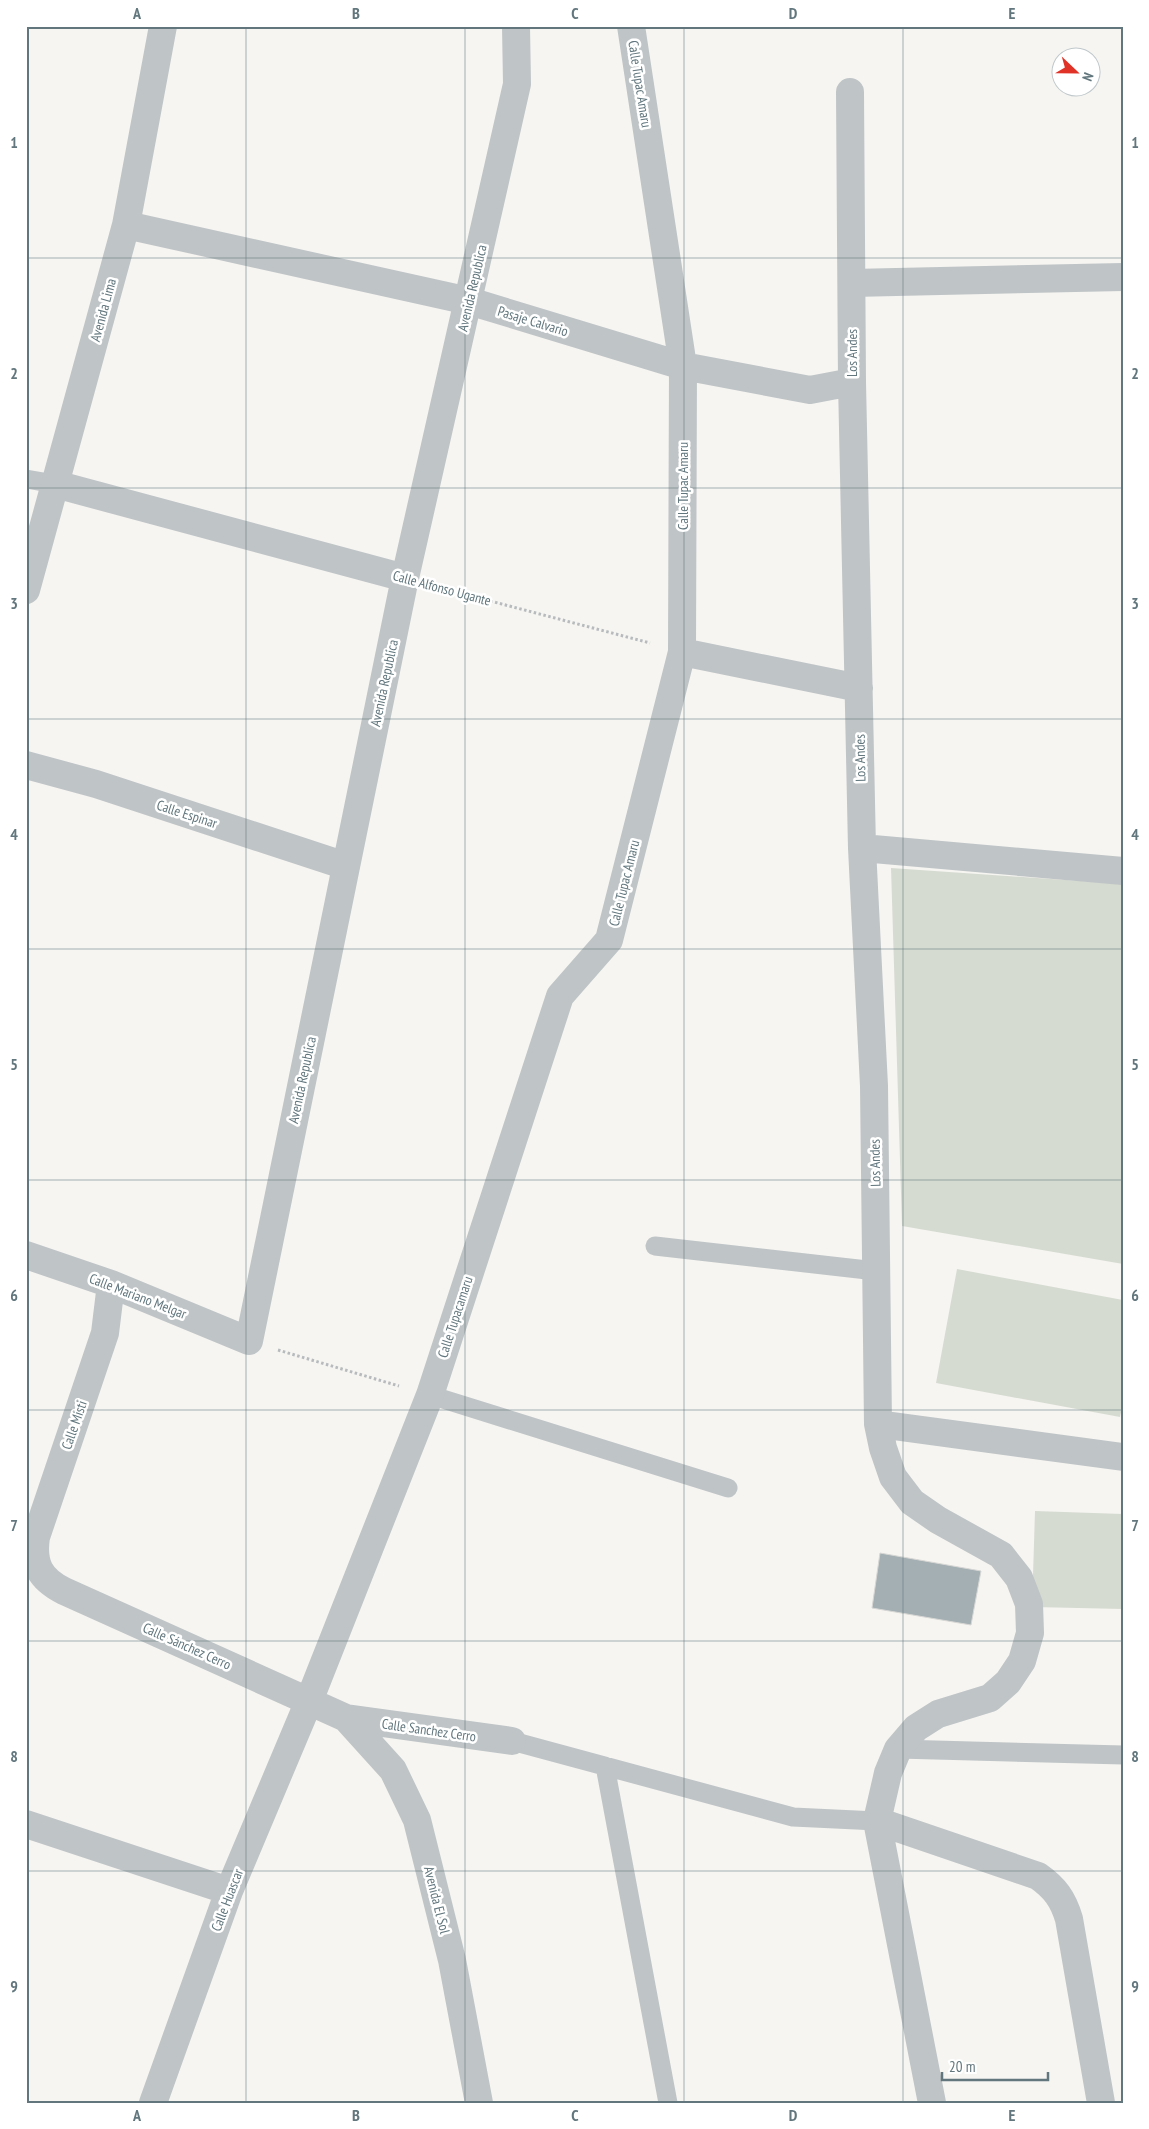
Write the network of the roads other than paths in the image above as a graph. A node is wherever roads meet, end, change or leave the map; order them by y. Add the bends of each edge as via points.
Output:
1 (163, 26) edge
2 (516, 26) edge
3 (631, 26) edge
4 (850, 92) dead end
5 (126, 225) junction
6 (1123, 277) edge
7 (852, 283) junction
8 (469, 301) junction
9 (683, 366) junction
10 (852, 382) junction
11 (26, 479) edge
12 (55, 484) junction
13 (405, 578) junction
14 (26, 590) edge
15 (682, 652) junction
16 (859, 688) junction
17 (26, 765) edge
18 (862, 848) junction
19 (346, 866) junction
20 (1123, 871) edge
21 (609, 940) joint
22 (655, 1246) dead end
23 (26, 1255) edge
24 (876, 1272) junction
25 (111, 1284) junction
26 (249, 1341) joint
27 (430, 1395) junction
28 (878, 1424) junction
29 (1123, 1457) edge
30 (728, 1488) dead end
31 (36, 1564) joint
32 (309, 1701) junction
33 (346, 1718) junction
34 (512, 1742) joint
35 (898, 1749) junction
36 (1123, 1755) edge
37 (605, 1766) junction
38 (878, 1821) junction
39 (26, 1824) edge
40 (229, 1891) junction
41 (152, 2103) edge
42 (480, 2103) edge
43 (668, 2103) edge
44 (932, 2103) edge
45 (1101, 2103) edge

1 - 5 street, Avenida Lima
2 - 8 street, Avenida Republica via 517,84
3 - 9 street, Calle Tupac Amaru
4 - 7 street, Los Andes
5 - 8 street, Pasaje Calvario
5 - 12 street, Avenida Lima
6 - 7 street
7 - 10 street, Los Andes
8 - 9 street, Pasaje Calvario
8 - 13 street, Avenida Republica
9 - 10 street, Pasaje Calvario via 810,390
9 - 15 street, Calle Tupac Amaru
10 - 16 street, Los Andes
11 - 12 lane, Calle Alfonso Ugante
12 - 13 street, Calle Alfonso Ugante
12 - 14 street, Avenida Lima
13 - 19 street, Avenida Republica
15 - 16 street
15 - 21 street, Calle Tupac Amaru
16 - 18 street, Los Andes
17 - 19 street, Calle Espinar via 96,784
18 - 20 street
18 - 24 street, Los Andes via 874,1086
19 - 26 street, Avenida Republica
21 - 27 street, Calle Tupacamaru via 560,996
22 - 24 lane
23 - 25 street, Calle Mariano Melgar
24 - 28 street, Los Andes
25 - 26 street, Calle Mariano Melgar
25 - 31 street, Calle Misti via 105,1333 36,1537
27 - 30 lane
27 - 32 street, Calle Tupacamaru
28 - 29 street
28 - 35 street, Los Andes via 893,1477 912,1502 1002,1555 1019,1578 1029,1604 1030,1633 1022,1661 1008,1682 990,1698 938,1714 916,1728
31 - 32 street, Calle Sánchez Cerro via 43,1576 58,1588
32 - 33 street, Calle Sánchez Cerro
32 - 40 street, Calle Huascar
33 - 34 street, Calle Sanchez Cerro
33 - 42 street, Avenida El Sol via 393,1770 417,1820 452,1960
34 - 37 lane
35 - 36 lane
35 - 38 street, Los Andes via 888,1773
37 - 38 lane via 794,1817
37 - 43 lane
38 - 44 street
38 - 45 street via 1038,1876 1053,1887 1064,1902 1069,1919
39 - 40 street
40 - 41 street, Calle Huascar

